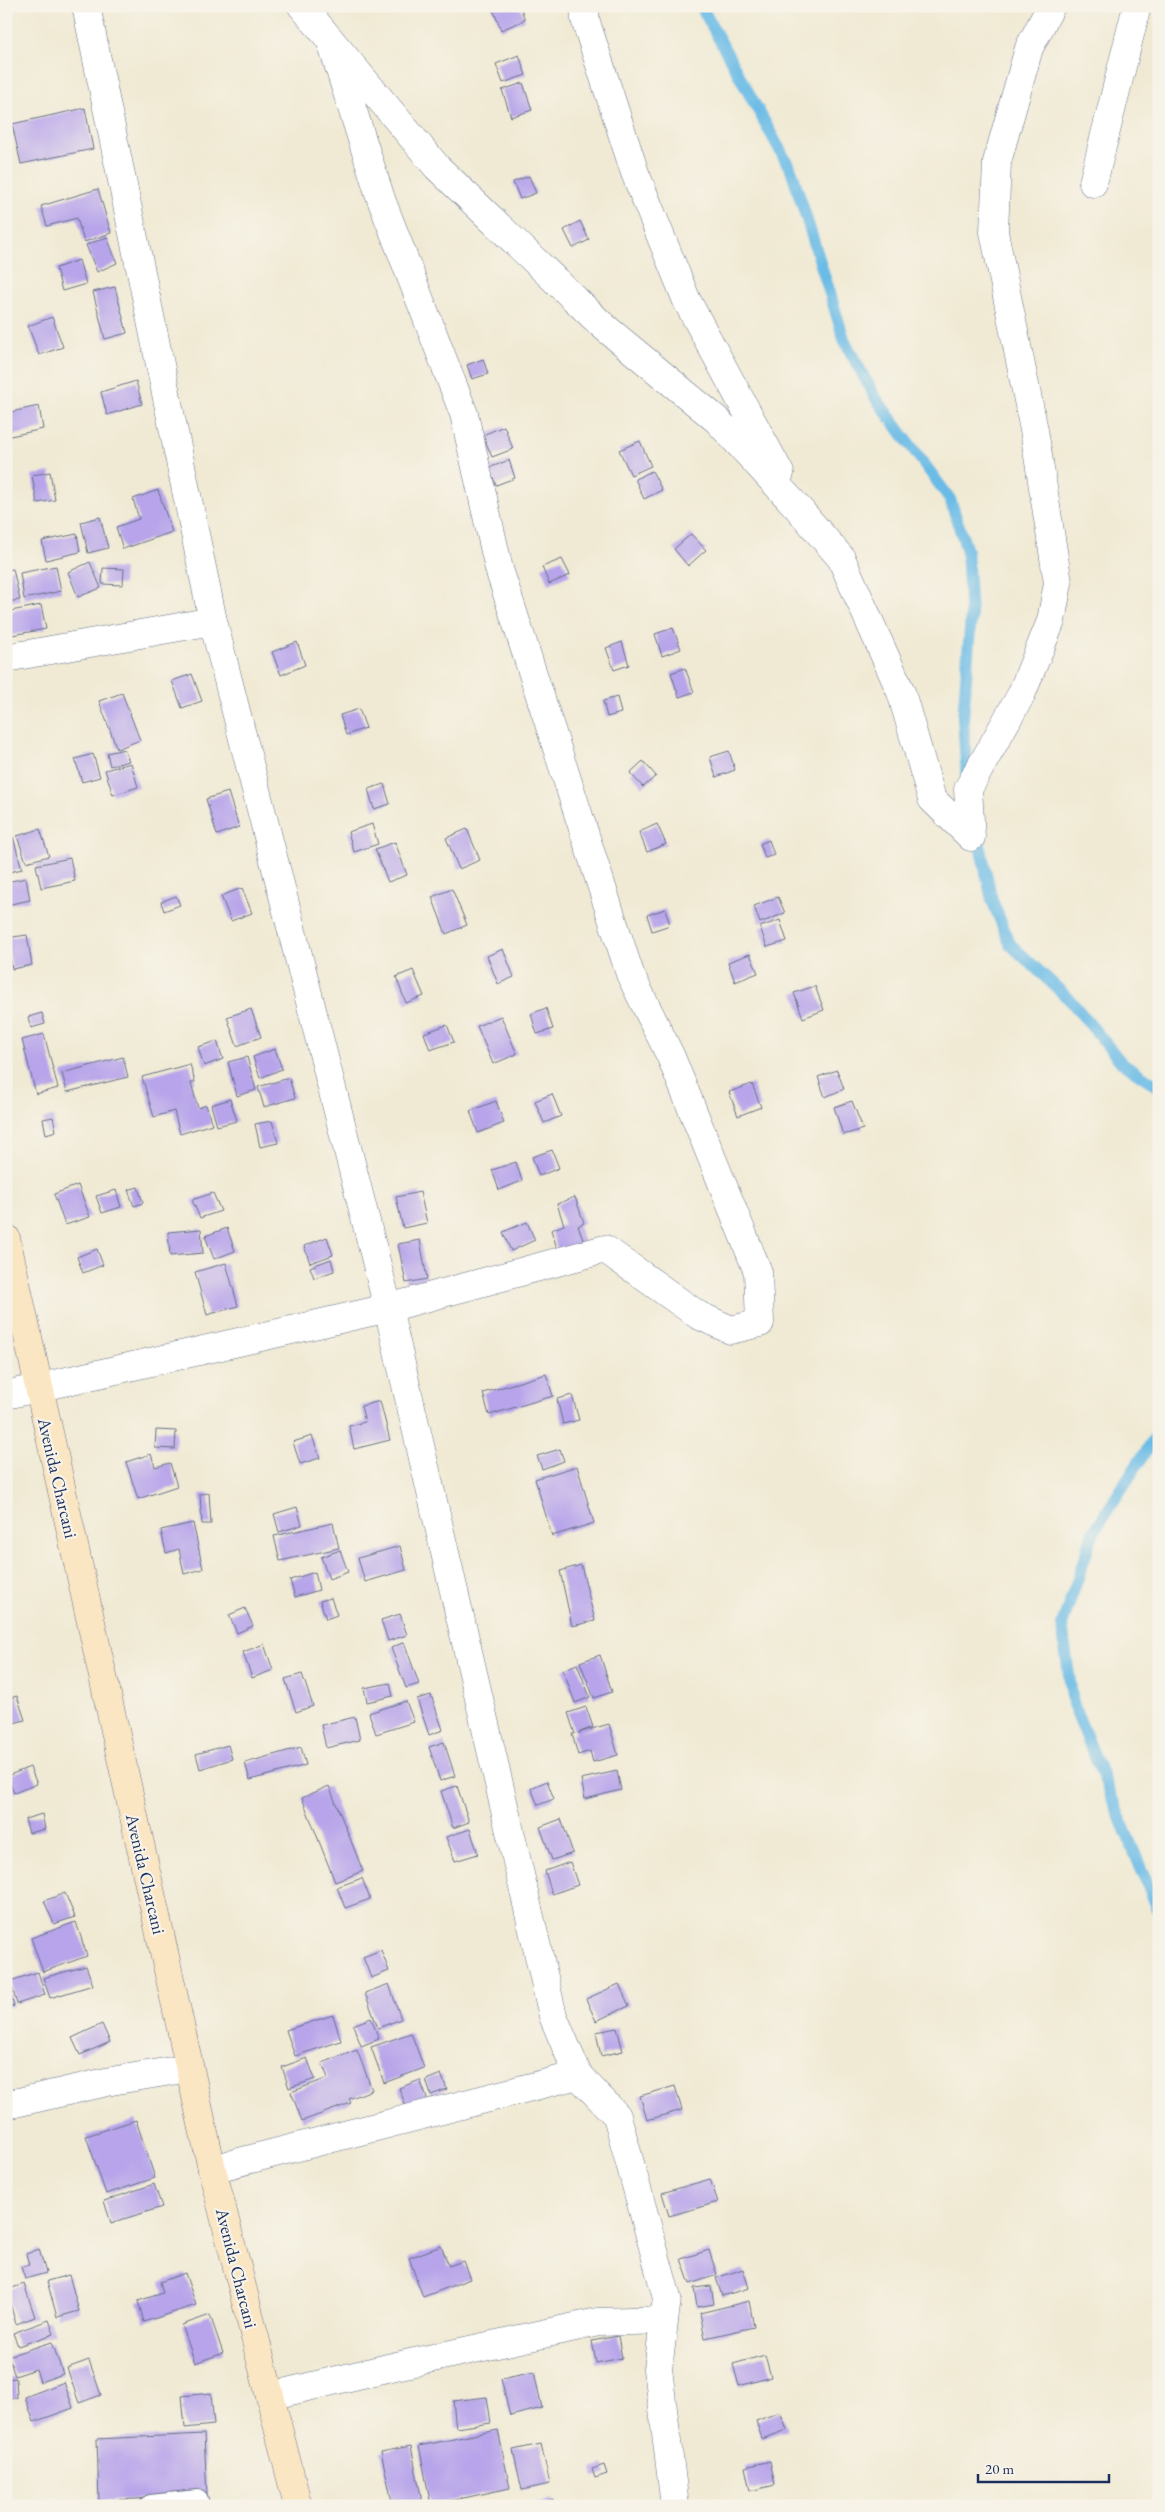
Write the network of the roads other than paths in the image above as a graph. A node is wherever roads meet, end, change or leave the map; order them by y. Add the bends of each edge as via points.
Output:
1 (86, 6) edge
2 (302, 6) edge
3 (585, 6) edge
4 (1051, 6) edge
5 (1137, 6) edge
6 (331, 42) junction
7 (1093, 183) dead end
8 (798, 508) junction
9 (213, 621) junction
10 (6, 658) edge
11 (6, 1238) edge
12 (388, 1308) junction
13 (38, 1388) junction
14 (6, 1395) edge
15 (190, 2068) junction
16 (578, 2075) junction
17 (6, 2105) edge
18 (212, 2169) junction
19 (664, 2320) junction
20 (270, 2396) junction
21 (197, 2501) dead end
22 (151, 2506) edge
23 (298, 2506) edge
24 (675, 2506) edge

1 - 9 street
2 - 6 street
3 - 8 street via 585,19 636,173 687,302
4 - 8 street via 1029,48 997,162 994,232 1034,430 1058,583 1051,621 1021,695 968,789 971,837 932,798 901,692 841,558
5 - 7 street
6 - 8 street via 437,167 602,326 717,420
6 - 12 street via 381,200 464,414 499,569 630,974 671,1057 758,1272 760,1323 731,1330 698,1315 605,1249
9 - 10 street
9 - 12 street
11 - 13 main road, Avenida Charcani
12 - 13 street
12 - 16 street via 553,2016
13 - 14 street
13 - 15 main road, Avenida Charcani
15 - 17 street via 111,2081
15 - 18 main road, Avenida Charcani
16 - 18 street
16 - 19 street via 617,2116 667,2298
18 - 20 main road, Avenida Charcani
19 - 20 street via 598,2322
19 - 24 street via 658,2369
20 - 23 main road, Avenida Charcani
21 - 22 lane

